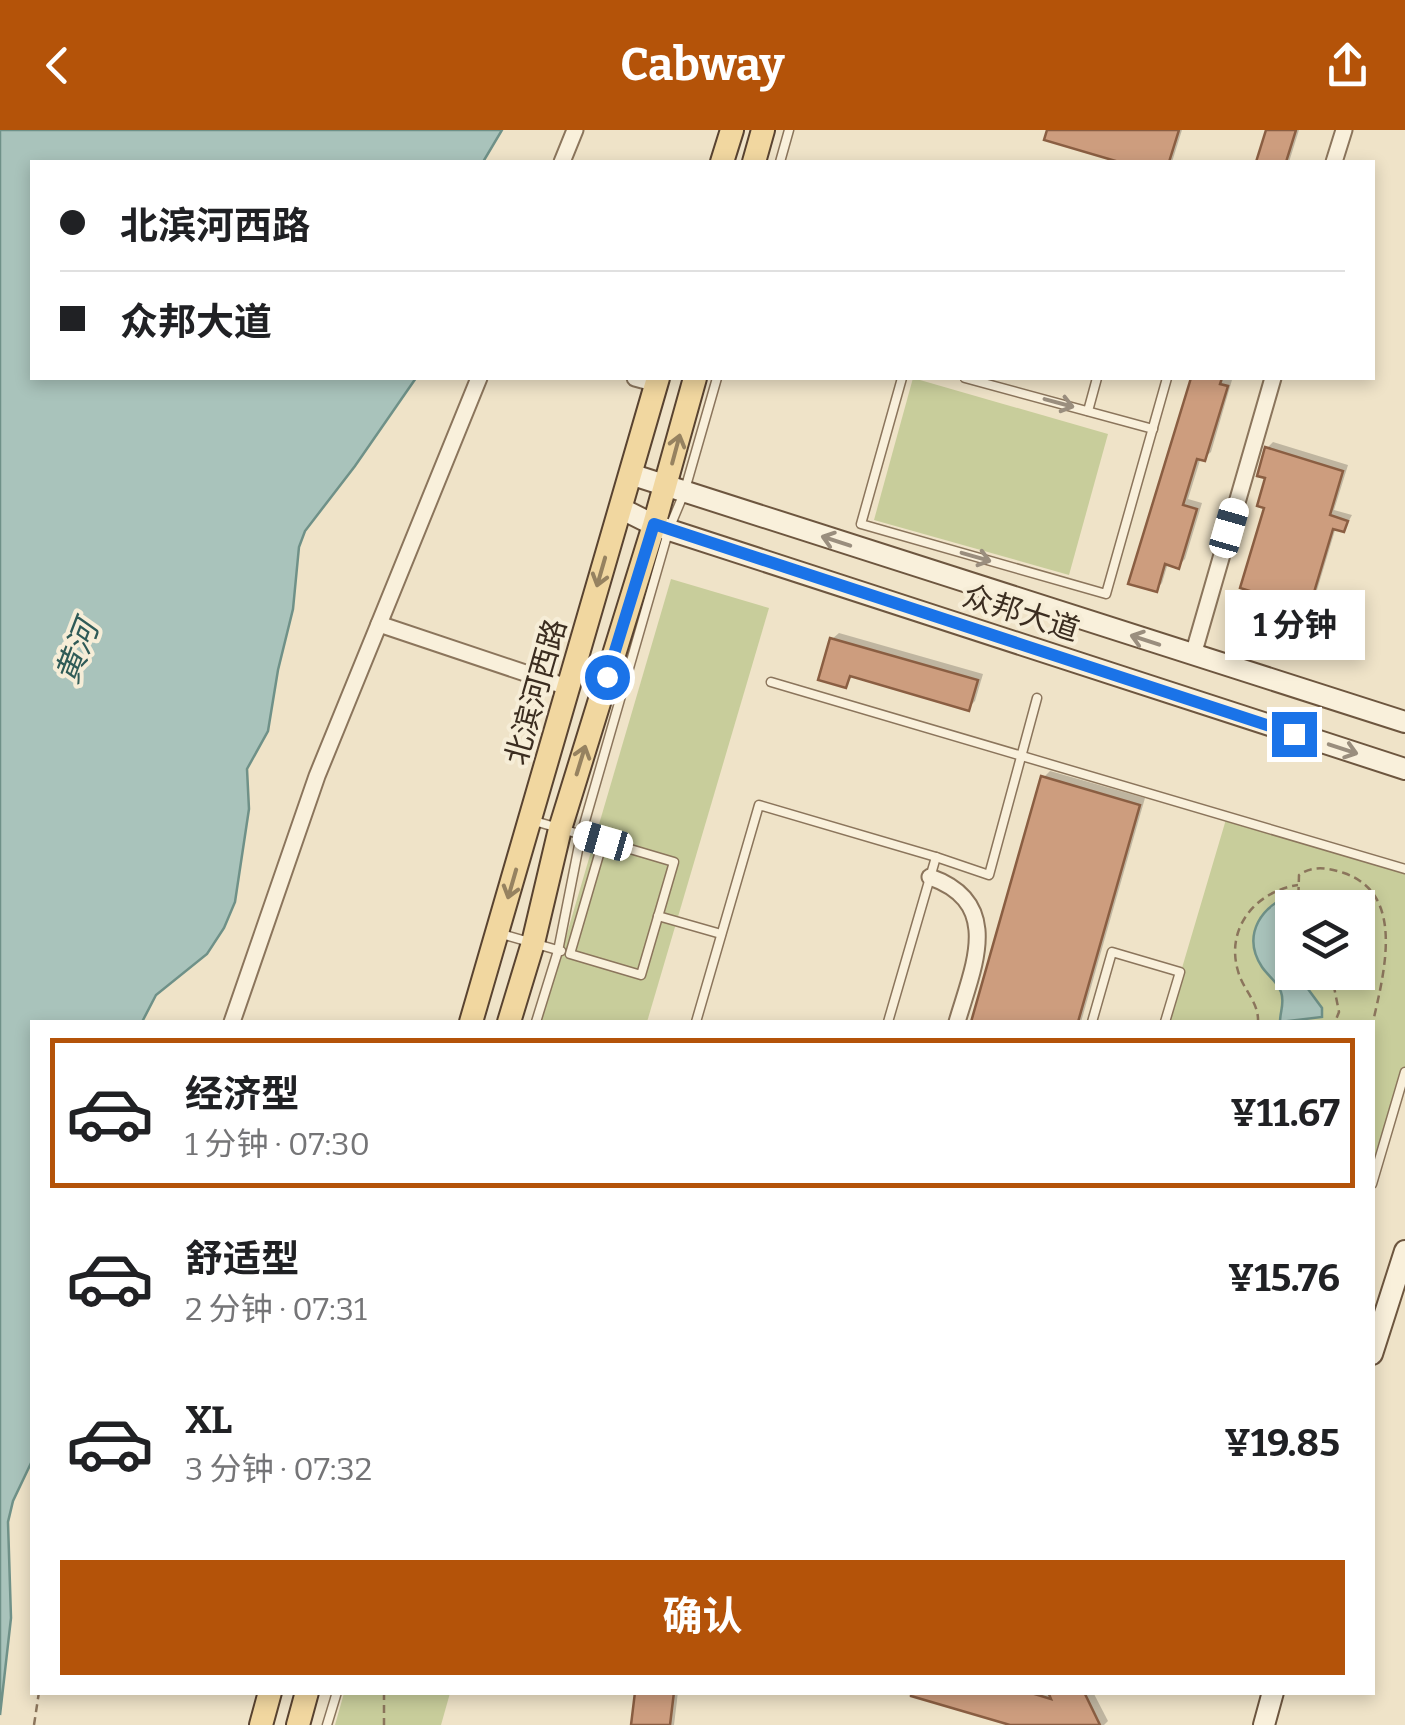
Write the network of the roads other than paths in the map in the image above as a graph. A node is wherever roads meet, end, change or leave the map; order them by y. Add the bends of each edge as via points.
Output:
1 (574, 130) edge
2 (732, 130) edge
3 (762, 130) edge
4 (790, 130) edge
5 (1344, 130) edge
6 (563, 160) edge
7 (723, 160) edge
8 (754, 160) edge
9 (781, 160) edge
10 (1335, 160) edge
11 (477, 380) edge
12 (650, 380) edge
13 (695, 380) edge
14 (716, 380) edge
15 (901, 380) edge
16 (972, 380) edge
17 (1096, 380) edge
18 (1167, 380) edge
19 (1271, 380) edge
20 (1088, 411) junction
21 (1153, 429) junction
22 (630, 474) junction
23 (674, 490) junction
24 (620, 508) junction
25 (661, 527) junction
26 (379, 624) junction
27 (1193, 655) junction
28 (771, 682) dead end
29 (567, 688) junction
30 (1038, 698) dead end
31 (1405, 722) edge
32 (1022, 756) junction
33 (1405, 770) edge
34 (531, 820) junction
35 (570, 832) junction
36 (603, 841) junction
37 (936, 856) junction
38 (1405, 869) edge
39 (930, 878) junction
40 (658, 916) junction
41 (498, 933) junction
42 (721, 934) junction
43 (533, 943) junction
44 (558, 950) junction
45 (570, 954) junction
46 (233, 1020) edge
47 (471, 1020) edge
48 (510, 1020) edge
49 (537, 1020) edge
50 (697, 1020) edge
51 (889, 1020) edge
52 (958, 1020) edge
53 (1093, 1020) edge
54 (1166, 1020) edge
55 (1405, 1072) edge
56 (1375, 1174) edge
57 (1405, 1250) edge
58 (1375, 1345) edge
59 (269, 1695) edge
60 (306, 1695) edge
61 (336, 1695) edge
62 (1272, 1695) edge
63 (261, 1725) edge
64 (298, 1725) edge
65 (327, 1725) edge
66 (1264, 1725) edge

1 - 6 street
2 - 7 main road
3 - 8 main road
4 - 9 lane
5 - 10 street
11 - 26 street
12 - 22 main road, 北滨河西路
23 -> 13 main road, 北滨河西路
14 - 23 lane
15 -> 21 lane via 861,524 1106,594
16 -> 20 lane
17 - 20 lane
18 - 21 lane
19 - 27 street
20 - 21 lane
22 - 23 main road, 众邦大道
22 - 24 main road, 北滨河西路
23 - 25 main road, 北滨河西路
27 -> 23 main road, 众邦大道
24 - 25 main road, 众邦大道
24 -> 29 main road, 北滨河西路
25 -> 33 main road, 众邦大道
35 -> 25 main road, 北滨河西路
26 - 29 street
26 - 46 street via 317,776
27 - 31 main road, 众邦大道
28 - 32 lane
29 - 34 main road, 北滨河西路
30 - 32 lane
32 - 37 lane via 988,876
32 - 38 lane
34 - 35 lane
34 -> 41 main road, 北滨河西路
35 - 36 lane
35 - 43 main road, 北滨河西路
35 - 44 lane
36 - 40 lane via 674,862
36 - 45 lane
37 - 39 lane
37 - 42 lane via 759,805
39 - 51 lane
39 - 52 street via 957,890 972,907 978,929
40 - 42 lane
40 - 45 lane via 641,975
41 - 43 lane
41 - 47 main road, 北滨河西路
42 - 50 lane
43 - 44 lane
43 - 48 main road, 北滨河西路
44 - 45 lane
44 - 49 lane
53 - 54 lane via 1112,952 1180,972
55 - 56 lane
57 - 58 main road
59 - 63 main road
60 - 64 main road
61 - 65 lane
62 - 66 main road

